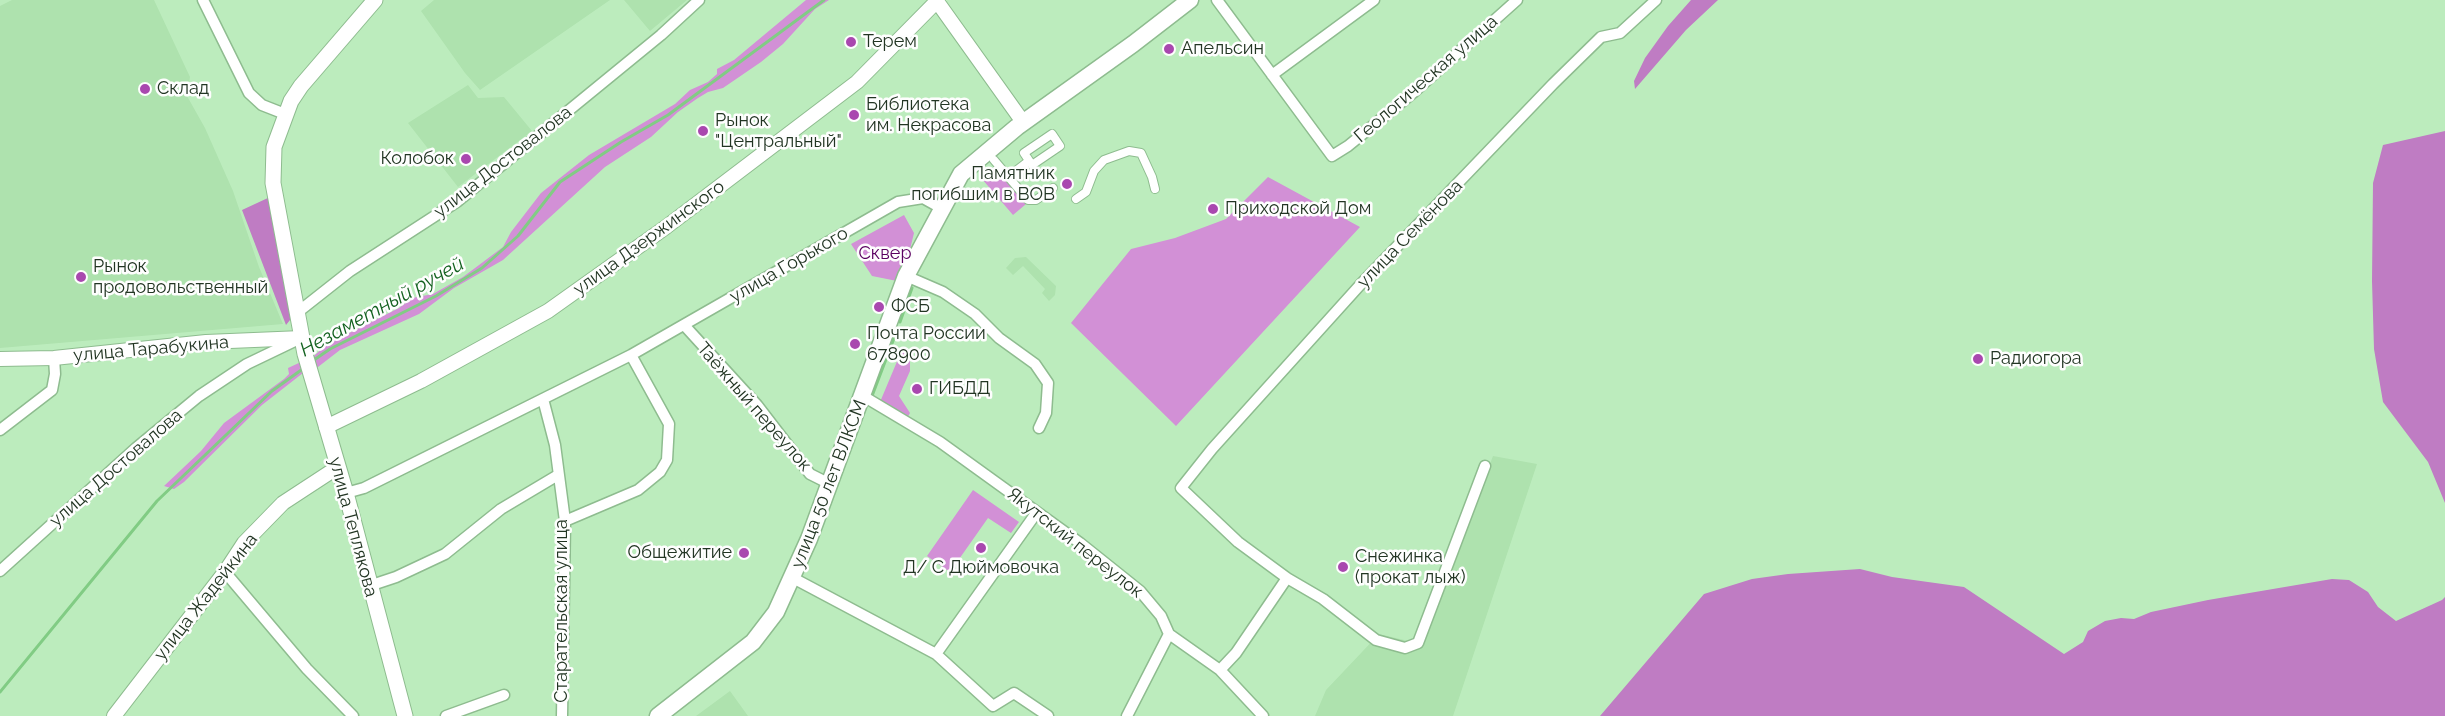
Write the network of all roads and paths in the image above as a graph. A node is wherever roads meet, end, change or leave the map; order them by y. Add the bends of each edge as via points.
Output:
1 (203, 0) edge
2 (375, 0) edge
3 (699, 0) edge
4 (937, 0) edge
5 (1190, 0) edge
6 (1217, 0) edge
7 (1374, 0) edge
8 (1517, 0) edge
9 (1656, 0) edge
10 (1272, 75) junction
11 (285, 114) junction
12 (1023, 122) junction
13 (994, 160) dead end
14 (1029, 161) dead end
15 (1008, 177) junction
16 (1053, 188) dead end
17 (1155, 189) dead end
18 (1076, 200) dead end
19 (941, 208) junction
20 (906, 276) junction
21 (298, 312) junction
22 (684, 325) junction
23 (302, 338) junction
24 (631, 355) junction
25 (54, 358) junction
26 (0, 359) edge
27 (863, 396) junction
28 (543, 399) junction
29 (326, 427) junction
30 (1039, 428) dead end
31 (0, 430) edge
32 (1485, 466) dead end
33 (338, 467) junction
34 (558, 475) junction
35 (830, 484) junction
36 (346, 493) junction
37 (1037, 512) junction
38 (565, 521) junction
39 (0, 571) edge
40 (225, 572) junction
41 (793, 578) junction
42 (1287, 579) junction
43 (369, 586) junction
44 (1169, 634) junction
45 (936, 654) junction
46 (1220, 670) junction
47 (504, 695) dead end
48 (114, 716) edge
49 (353, 716) edge
50 (405, 716) edge
51 (446, 716) edge
52 (561, 716) edge
53 (658, 716) edge
54 (1048, 716) edge
55 (1127, 716) edge
56 (1263, 716) edge

1 - 11 street via 249,93 262,105
2 - 11 main road, улица Теплякова via 301,86
3 - 21 street, улица Достовалова via 458,201 351,271
4 - 12 street
4 - 29 street, улица Дзержинского via 857,82 548,311 421,381
5 - 12 main road
6 - 10 street
7 - 10 street
8 - 10 street, Геологическая улица via 1414,92 1332,156
9 - 42 street, улица Семёнова via 1620,33 1601,37 1553,84 1360,285 1181,488 1238,542
11 - 21 main road, улица Теплякова via 274,147 273,183
12 - 19 main road via 961,174
13 - 15 street
14 - 15 street
15 - 16 street via 1028,200 1036,200
17 - 18 street via 1141,153 1129,151 1104,160 1094,171 1086,192
19 - 20 main road, улица 50 лет ВЛКСМ
19 - 22 street, улица Горького via 923,198 898,202
20 - 27 main road, улица 50 лет ВЛКСМ
20 - 30 street via 943,292 1035,364 1048,383 1046,413
21 - 23 main road, улица Теплякова
22 - 24 street, улица Горького
22 - 35 street, Таёжный переулок via 757,405 810,474
23 - 25 street, улица Тарабукина via 206,342
23 - 29 main road, улица Теплякова
23 - 39 street, улица Достовалова via 247,364 199,396
24 - 28 street, улица Горького
24 - 38 street via 669,424 667,460 660,472 638,490
25 - 26 street, улица Тарабукина
25 - 31 street via 52,390
27 - 35 main road, улица 50 лет ВЛКСМ
27 - 37 street, Якутский переулок via 940,442
28 - 34 street, Старательская улица
28 - 36 street, улица Горького via 364,488
29 - 33 main road, улица Теплякова
32 - 42 street via 1418,643 1405,648 1376,640 1323,599
33 - 36 main road, улица Теплякова
33 - 40 street, улица Жадейкина via 284,503 244,543
34 - 38 street, Старательская улица
34 - 43 street via 501,509 445,554
35 - 41 main road, улица 50 лет ВЛКСМ
36 - 43 main road, улица Теплякова
37 - 44 street, Якутский переулок via 1140,591 1161,616
37 - 45 street
38 - 52 street, Старательская улица
40 - 48 street, улица Жадейкина
40 - 49 street via 307,669
41 - 45 street
41 - 53 main road, улица 50 лет ВЛКСМ via 776,612 753,642
42 - 46 street
43 - 50 main road, улица Теплякова
44 - 46 street, Якутский переулок
44 - 55 street
45 - 54 street via 993,706 1014,693
46 - 56 street, Якутский переулок
47 - 51 street

